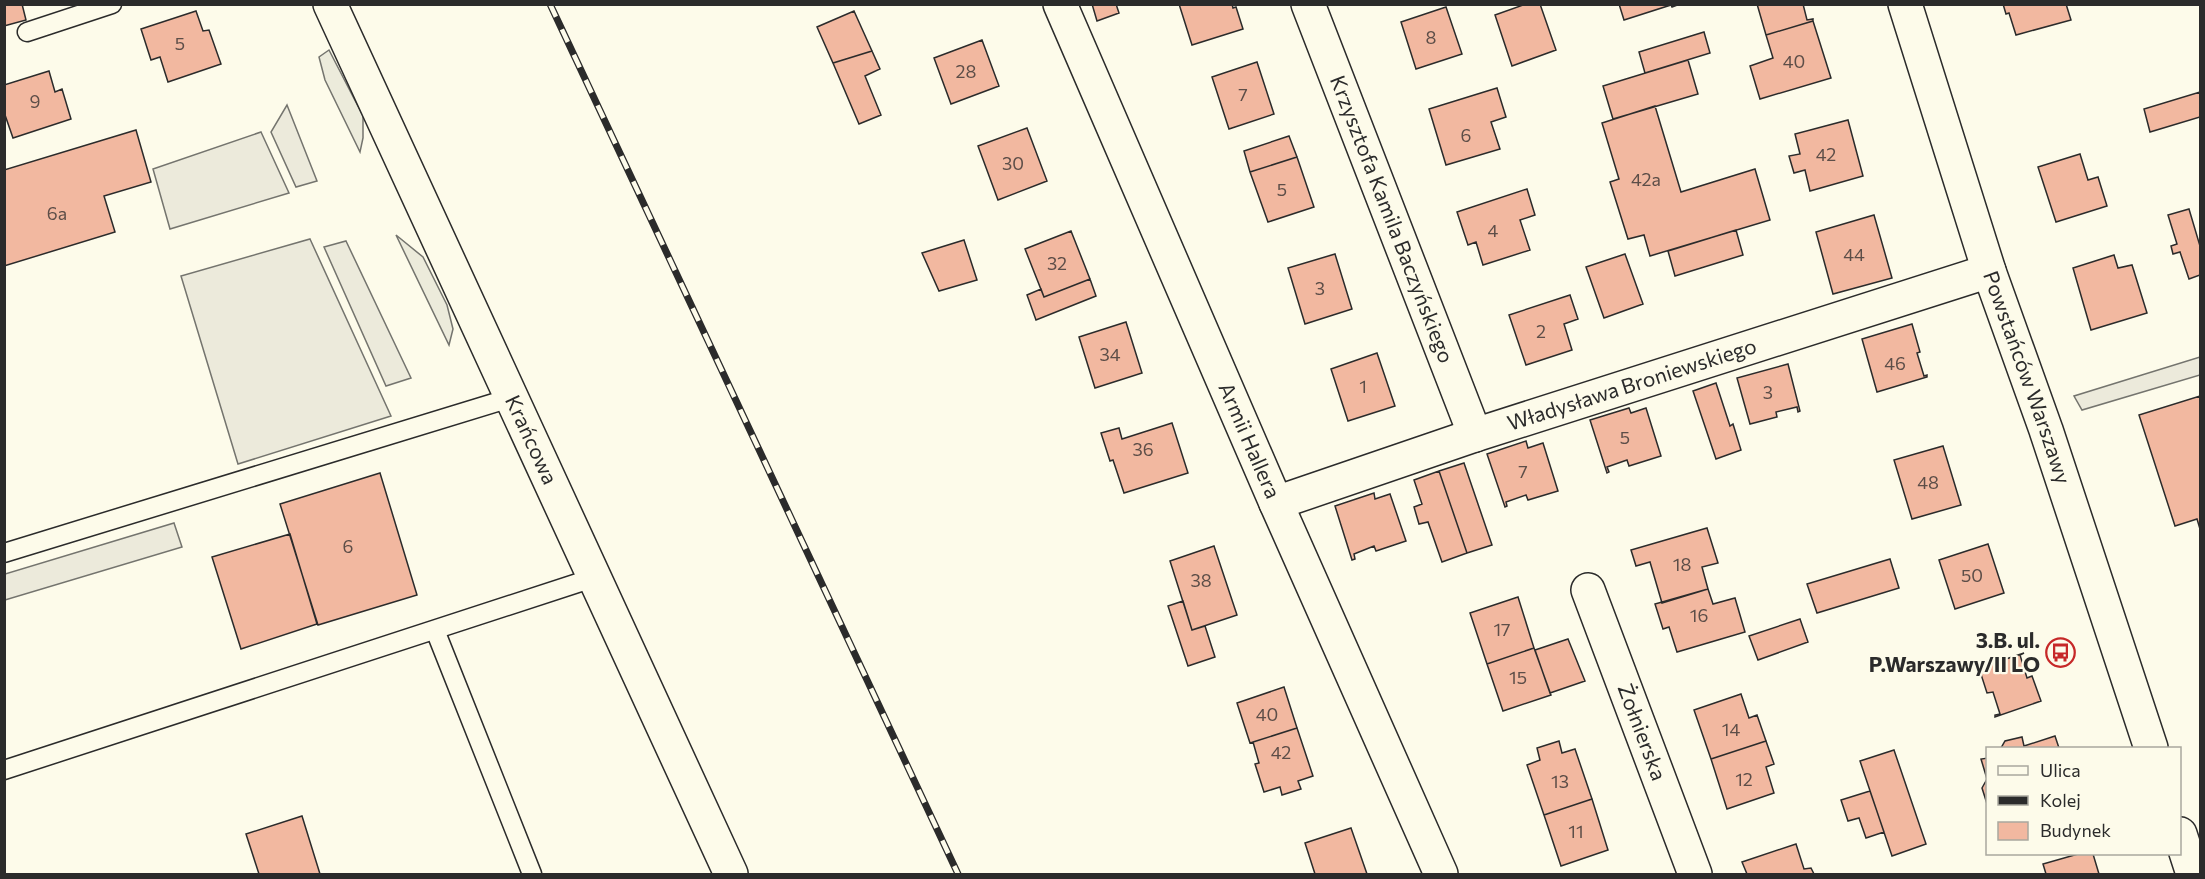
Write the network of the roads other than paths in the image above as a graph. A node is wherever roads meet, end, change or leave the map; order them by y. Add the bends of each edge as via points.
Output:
1 (112, 4) edge
2 (330, 4) edge
3 (1060, 4) edge
4 (1308, 4) edge
5 (1905, 4) edge
6 (27, 32) dead end
7 (1989, 271) junction
8 (510, 398) junction
9 (1475, 435) junction
10 (1276, 503) junction
11 (4, 554) edge
12 (593, 578) junction
13 (1588, 590) dead end
14 (435, 630) junction
15 (2151, 747) edge
16 (4, 770) edge
17 (2181, 837) edge
18 (532, 874) edge
19 (731, 874) edge
20 (1440, 874) edge
21 (1695, 874) edge
22 (2193, 874) edge

1 - 6 lane
2 - 8 street, Krańcowa
3 - 10 street, Armii Hallera
4 - 9 street, Krzysztofa Kamila Baczyńskiego
5 - 7 street, Powstańców Warszawy
7 - 9 street, Władysława Broniewskiego
7 - 15 street, Powstańców Warszawy
8 - 11 lane
8 - 12 street, Krańcowa
9 - 10 street, Władysława Broniewskiego
10 - 20 street, Armii Hallera
12 - 14 lane
12 - 19 street, Krańcowa
13 - 21 street, Żołnierska
14 - 16 lane
14 - 18 lane
17 - 22 street

